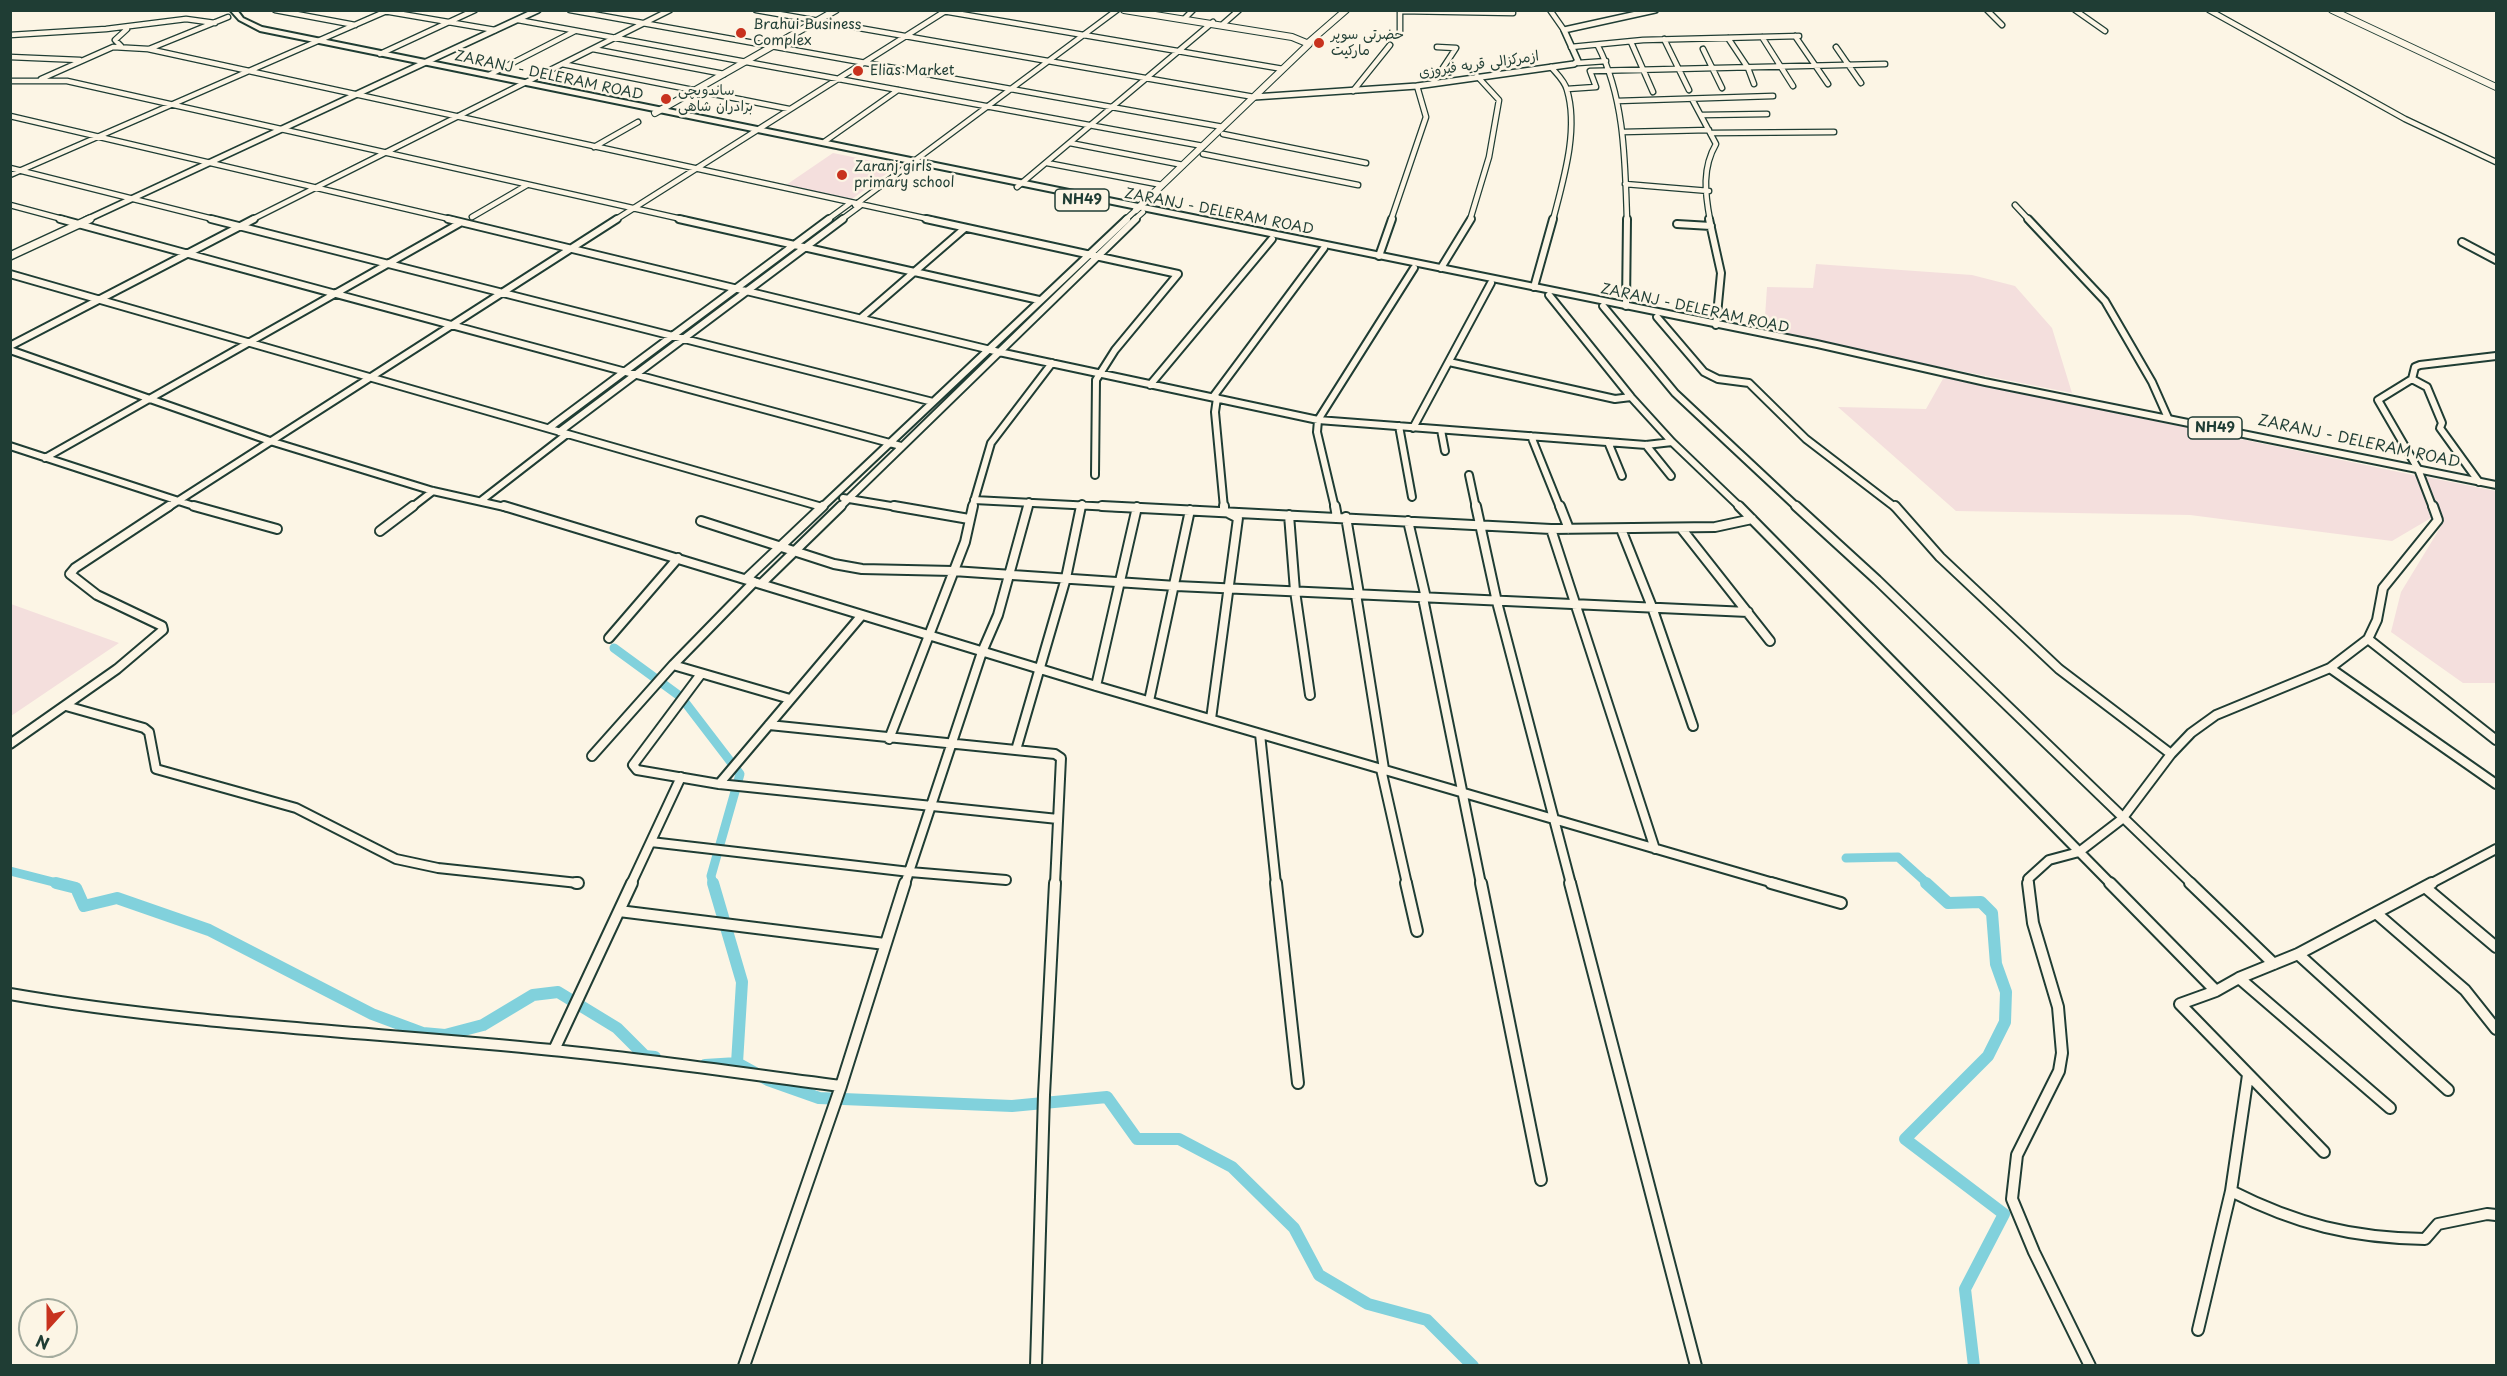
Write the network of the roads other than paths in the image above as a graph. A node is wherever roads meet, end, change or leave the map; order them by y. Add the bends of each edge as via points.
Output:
1 (275, 10) edge
2 (475, 10) edge
3 (538, 10) edge
4 (570, 10) edge
5 (670, 10) edge
6 (756, 10) edge
7 (829, 10) edge
8 (836, 10) edge
9 (939, 10) edge
10 (1117, 10) edge
11 (1124, 10) edge
12 (1141, 10) edge
13 (1193, 10) edge
14 (1239, 10) edge
15 (1346, 10) edge
16 (1550, 10) edge
17 (1655, 10) edge
18 (1987, 10) edge
19 (2075, 10) edge
20 (2209, 10) edge
21 (2332, 10) edge
22 (386, 11) edge
23 (946, 11) edge
24 (1400, 11) edge
25 (228, 12) edge
26 (1513, 13) dead end
27 (1185, 18) junction
28 (518, 20) junction
29 (816, 20) junction
30 (448, 22) junction
31 (215, 23) junction
32 (1212, 23) junction
33 (643, 24) junction
34 (1223, 24) junction
35 (355, 25) junction
36 (2002, 25) dead end
37 (133, 26) junction
38 (495, 30) junction
39 (1564, 30) junction
40 (2105, 31) dead end
41 (575, 32) junction
42 (1400, 33) dead end
43 (10, 35) edge
44 (1081, 35) junction
45 (904, 36) junction
46 (1762, 37) junction
47 (615, 38) junction
48 (1728, 38) junction
49 (1664, 39) junction
50 (1311, 41) junction
51 (1630, 42) junction
52 (318, 43) junction
53 (1390, 45) dead end
54 (121, 46) junction
55 (1598, 46) junction
56 (770, 47) junction
57 (1437, 47) dead end
58 (1571, 47) junction
59 (1836, 47) dead end
60 (148, 49) junction
61 (592, 49) junction
62 (1703, 49) dead end
63 (1181, 51) junction
64 (380, 54) junction
65 (10, 57) edge
66 (84, 60) junction
67 (1606, 61) junction
68 (744, 62) junction
69 (1047, 62) junction
70 (861, 63) junction
71 (1578, 63) junction
72 (562, 64) junction
73 (1885, 64) dead end
74 (426, 65) junction
75 (1850, 65) junction
76 (1816, 66) junction
77 (1551, 67) junction
78 (1782, 67) junction
79 (1748, 68) junction
80 (1283, 69) junction
81 (1713, 69) junction
82 (1678, 70) junction
83 (1644, 71) junction
84 (249, 72) junction
85 (1609, 72) junction
86 (722, 73) junction
87 (489, 75) junction
88 (1477, 76) junction
89 (1148, 78) junction
90 (41, 79) junction
91 (837, 79) junction
92 (10, 81) edge
93 (1433, 83) junction
94 (1861, 83) dead end
95 (1755, 84) dead end
96 (1828, 84) dead end
97 (525, 85) junction
98 (1417, 86) junction
99 (1793, 86) dead end
100 (2496, 87) edge
101 (1722, 88) dead end
102 (1010, 89) junction
103 (1567, 89) junction
104 (695, 90) junction
105 (898, 90) junction
106 (1689, 90) dead end
107 (1353, 91) junction
108 (1653, 92) dead end
109 (356, 96) junction
110 (1262, 96) junction
111 (1773, 96) dead end
112 (1254, 97) junction
113 (1692, 99) junction
114 (1617, 101) junction
115 (173, 105) junction
116 (988, 107) junction
117 (1113, 108) junction
118 (789, 109) junction
119 (655, 111) junction
120 (1767, 114) dead end
121 (1702, 115) junction
122 (10, 116) edge
123 (458, 118) junction
124 (638, 122) dead end
125 (1090, 126) junction
126 (285, 128) junction
127 (757, 131) junction
128 (1223, 131) junction
129 (1710, 131) junction
130 (1623, 132) junction
131 (1834, 132) dead end
132 (98, 135) junction
133 (824, 142) junction
134 (1070, 143) junction
135 (1203, 146) junction
136 (594, 147) junction
137 (388, 152) junction
138 (1203, 154) junction
139 (212, 162) junction
140 (2496, 162) edge
141 (1366, 163) dead end
142 (913, 164) junction
143 (1047, 164) junction
144 (1183, 165) junction
145 (10, 168) edge
146 (695, 169) junction
147 (21, 170) junction
148 (10, 175) edge
149 (1625, 184) junction
150 (527, 185) junction
151 (1020, 185) junction
152 (1162, 185) junction
153 (1358, 185) dead end
154 (320, 187) junction
155 (1709, 191) junction
156 (131, 199) junction
157 (10, 205) edge
158 (855, 205) junction
159 (2015, 205) dead end
160 (632, 209) junction
161 (1142, 209) junction
162 (472, 218) dead end
163 (460, 223) junction
164 (81, 224) junction
165 (1677, 224) dead end
166 (240, 226) junction
167 (1711, 226) junction
168 (965, 228) junction
169 (1272, 239) junction
170 (2462, 242) dead end
171 (794, 245) junction
172 (804, 247) junction
173 (1324, 248) junction
174 (571, 249) junction
175 (190, 253) junction
176 (10, 256) edge
177 (1085, 256) junction
178 (1379, 256) junction
179 (1097, 258) junction
180 (2496, 260) edge
181 (388, 264) junction
182 (1414, 268) junction
183 (1441, 268) junction
184 (917, 272) junction
185 (10, 274) edge
186 (1491, 283) junction
187 (1533, 288) junction
188 (734, 290) junction
189 (502, 291) junction
190 (747, 292) junction
191 (333, 295) junction
192 (1549, 295) junction
193 (98, 299) junction
194 (1040, 300) junction
195 (1603, 306) junction
196 (1626, 306) junction
197 (1657, 317) junction
198 (861, 318) junction
199 (1716, 325) junction
200 (448, 326) junction
201 (670, 336) junction
202 (683, 339) junction
203 (248, 343) junction
204 (10, 348) edge
205 (988, 349) junction
206 (999, 352) junction
207 (2496, 356) edge
208 (1449, 362) junction
209 (1052, 363) junction
210 (625, 371) junction
211 (1933, 371) junction
212 (636, 374) junction
213 (1099, 374) junction
214 (368, 377) junction
215 (2412, 379) junction
216 (1150, 385) junction
217 (1631, 397) junction
218 (152, 398) junction
219 (1215, 398) junction
220 (933, 402) junction
221 (2168, 418) junction
222 (1318, 420) junction
223 (1398, 426) junction
224 (549, 428) junction
225 (1413, 428) junction
226 (1441, 430) junction
227 (563, 433) junction
228 (1531, 436) junction
229 (270, 441) junction
230 (1608, 442) junction
231 (1672, 442) junction
232 (890, 443) junction
233 (1646, 445) junction
234 (10, 446) edge
235 (901, 446) junction
236 (1445, 451) dead end
237 (45, 458) junction
238 (2418, 469) junction
239 (1095, 475) dead end
240 (1469, 476) dead end
241 (1622, 476) dead end
242 (1671, 476) dead end
243 (2479, 482) junction
244 (2496, 485) edge
245 (433, 491) junction
246 (833, 496) junction
247 (1412, 497) dead end
248 (847, 499) junction
249 (482, 500) junction
250 (174, 501) junction
251 (974, 501) junction
252 (1029, 502) junction
253 (1082, 504) junction
254 (822, 507) junction
255 (1137, 507) junction
256 (1190, 510) junction
257 (1224, 511) junction
258 (1289, 515) junction
259 (1337, 517) junction
260 (1347, 517) junction
261 (969, 519) junction
262 (1752, 519) junction
263 (701, 521) dead end
264 (1408, 521) junction
265 (1479, 525) junction
266 (1681, 528) junction
267 (277, 529) dead end
268 (1551, 529) junction
269 (1569, 529) junction
270 (1621, 529) junction
271 (380, 531) dead end
272 (781, 546) junction
273 (794, 551) junction
274 (678, 558) junction
275 (953, 571) junction
276 (1008, 576) junction
277 (1066, 578) junction
278 (754, 582) junction
279 (1120, 582) junction
280 (1176, 586) junction
281 (1229, 588) junction
282 (1295, 591) junction
283 (1357, 594) junction
284 (1425, 598) junction
285 (1497, 602) junction
286 (1575, 605) junction
287 (1652, 607) junction
288 (1748, 612) junction
289 (862, 615) junction
290 (930, 636) junction
291 (609, 638) dead end
292 (2368, 639) junction
293 (1770, 641) dead end
294 (982, 652) junction
295 (673, 664) junction
296 (2330, 668) junction
297 (1040, 669) junction
298 (701, 674) junction
299 (1096, 686) junction
300 (1310, 695) dead end
301 (790, 699) junction
302 (1149, 701) junction
303 (66, 706) junction
304 (1211, 719) junction
305 (769, 725) junction
306 (1692, 726) dead end
307 (1260, 734) junction
308 (889, 739) junction
309 (2496, 740) edge
310 (10, 744) edge
311 (952, 745) junction
312 (1016, 750) junction
313 (2171, 754) junction
314 (592, 756) dead end
315 (1383, 769) junction
316 (681, 777) junction
317 (719, 784) junction
318 (2496, 784) edge
319 (1462, 792) junction
320 (931, 805) junction
321 (1555, 818) junction
322 (1058, 819) junction
323 (2122, 819) junction
324 (651, 842) junction
325 (1655, 849) junction
326 (2496, 849) edge
327 (2079, 852) junction
328 (910, 872) junction
329 (1006, 880) dead end
330 (578, 883) dead end
331 (2426, 888) junction
332 (1841, 903) dead end
333 (619, 911) junction
334 (2376, 913) junction
335 (1417, 931) dead end
336 (885, 944) junction
337 (2496, 946) edge
338 (2298, 954) junction
339 (2274, 964) junction
340 (2240, 978) junction
341 (2216, 991) junction
342 (10, 994) edge
343 (2496, 1029) edge
344 (554, 1050) junction
345 (2248, 1076) junction
346 (1298, 1083) dead end
347 (841, 1086) junction
348 (2448, 1090) dead end
349 (2390, 1108) dead end
350 (2324, 1152) dead end
351 (1541, 1180) dead end
352 (2231, 1191) junction
353 (2496, 1215) edge
354 (2198, 1330) dead end
355 (744, 1365) edge
356 (1036, 1365) edge
357 (1696, 1365) edge
358 (2090, 1365) edge

1 - 35 street
2 - 30 street
3 - 28 street
4 - 33 street
5 - 33 street
6 - 29 street
7 - 29 main road
8 - 29 main road
9 - 23 street
10 - 44 street
11 - 32 main road
12 - 27 main road
13 - 27 street
14 - 34 street
15 - 50 main road
16 - 39 street
17 - 39 street
18 - 36 street
19 - 40 street
20 - 140 street via 2405,119
21 - 100 main road
22 - 30 street
22 - 35 street
23 - 44 street
23 - 45 street
24 - 26 street
24 - 42 street
25 - 31 street
25 - 52 highway, ZARANJ - DELERAM ROAD / NH49 via 260,30
27 - 32 main road
28 - 38 street
28 - 41 street
29 - 45 street
29 - 56 main road
30 - 38 street
30 - 64 street
31 - 37 street via 186,19
31 - 60 street
32 - 34 main road
32 - 50 main road
32 - 63 street
33 - 47 street
33 - 56 street
34 - 50 main road
35 - 52 street
37 - 43 street
37 - 54 street via 117,35 116,43
38 - 74 street
39 - 58 street
41 - 47 street
41 - 87 street
44 - 63 street
44 - 69 street
45 - 69 street
45 - 70 street
46 - 48 street
46 - 76 street via 1797,36
46 - 78 street
47 - 61 street
47 - 68 street
48 - 49 street
48 - 79 street
49 - 51 street
49 - 82 street
50 - 80 main road
50 - 110 main road via 1313,47
51 - 55 street
51 - 83 street
52 - 64 highway, ZARANJ - DELERAM ROAD / NH49
52 - 74 highway, ZARANJ - DELERAM ROAD / NH49
52 - 84 street
53 - 107 street
54 - 60 street
54 - 66 street
55 - 58 street
55 - 67 street
56 - 68 main road
56 - 70 street
57 - 93 street via 1456,48
58 - 71 street
59 - 75 street
60 - 84 street
61 - 72 street
61 - 86 street
62 - 81 street
63 - 80 street
63 - 89 street
64 - 74 highway, ZARANJ - DELERAM ROAD / NH49
65 - 66 street
66 - 90 street
67 - 71 street
67 - 85 street
68 - 86 main road
68 - 91 street
69 - 89 street
69 - 102 street
70 - 91 street
70 - 102 street
71 - 77 street, ازمرکزالی قریه فیروزی
72 - 97 street
72 - 104 street
73 - 75 street
74 - 87 highway, ZARANJ - DELERAM ROAD / NH49
74 - 97 highway, ZARANJ - DELERAM ROAD / NH49
74 - 109 street
75 - 76 street
75 - 94 street
76 - 78 street
76 - 96 street
77 - 88 street, ازمرکزالی قریه فیروزی
77 - 103 street
78 - 79 street
78 - 99 street
79 - 81 street
79 - 95 street
80 - 112 main road
81 - 82 street
81 - 101 street
82 - 83 street
82 - 106 street
83 - 85 street
83 - 108 street
84 - 109 street
84 - 115 street
85 - 103 street via 1590,71 1596,87
85 - 114 street
86 - 104 main road
87 - 97 highway, ZARANJ - DELERAM ROAD / NH49
88 - 93 street, ازمرکزالی قریه فیروزی
88 - 183 street via 1500,100 1489,157 1469,225
89 - 112 street
89 - 117 street
90 - 92 street
90 - 115 street via 68,81
91 - 105 street
91 - 118 street
93 - 98 street, ازمرکزالی قریه فیروزی
97 - 119 highway, ZARANJ - DELERAM ROAD / NH49
97 - 123 street
98 - 107 street, ازمرکزالی قریه فیروزی
98 - 178 street via 1426,117
102 - 116 street
102 - 117 street
103 - 187 street via 1570,137 1552,226
104 - 118 street
104 - 119 main road
105 - 116 street
105 - 133 street
107 - 110 street, ازمرکزالی قریه فیروزی
109 - 123 street
109 - 126 street
110 - 112 street, ازمرکزالی قریه فیروزی
110 - 128 main road
111 - 113 street
112 - 128 main road
113 - 114 street
113 - 121 street
114 - 130 street
115 - 126 street
115 - 132 street
116 - 125 street
116 - 142 street
117 - 125 street
117 - 128 street
118 - 127 street
119 - 127 highway, ZARANJ - DELERAM ROAD / NH49
120 - 121 street
121 - 129 street
122 - 132 street
123 - 136 street
123 - 137 street
124 - 136 street
125 - 134 street
125 - 135 street
126 - 137 street
126 - 139 street
127 - 133 highway, ZARANJ - DELERAM ROAD / NH49
127 - 142 highway, ZARANJ - DELERAM ROAD / NH49
127 - 146 street
128 - 135 main road
128 - 138 main road
128 - 141 street
129 - 130 street
129 - 131 street
129 - 155 street via 1716,144 1705,169
130 - 149 street
132 - 139 street
132 - 147 street
133 - 142 highway, ZARANJ - DELERAM ROAD / NH49
134 - 143 street
134 - 144 street
135 - 144 main road
136 - 146 street
137 - 150 street
137 - 154 street
138 - 153 street
138 - 161 main road
139 - 154 street
139 - 156 street
142 - 151 highway, ZARANJ - DELERAM ROAD / NH49
142 - 158 street
143 - 151 street
143 - 152 street
144 - 152 main road
145 - 147 street
146 - 158 street
146 - 160 street
147 - 148 street
147 - 156 street
149 - 155 street
149 - 196 street via 1629,220
150 - 160 street
150 - 162 street
151 - 161 highway, ZARANJ - DELERAM ROAD / NH49
152 - 161 main road
154 - 163 street
154 - 166 street
155 - 167 street
156 - 164 street
156 - 166 street
157 - 164 street
158 - 168 street
158 - 171 street
158 - 172 street
159 - 221 street via 2105,301
160 - 171 street
160 - 174 street
161 - 169 highway, ZARANJ - DELERAM ROAD / NH49
161 - 177 street
161 - 178 highway, ZARANJ - DELERAM ROAD / NH49
161 - 179 street
163 - 174 street
163 - 181 street
164 - 175 street
164 - 176 street
165 - 167 street
166 - 175 street
166 - 181 street
167 - 199 street via 1721,273
168 - 177 street
168 - 184 street
169 - 173 highway, ZARANJ - DELERAM ROAD / NH49
169 - 216 street
170 - 180 street
171 - 172 street
171 - 188 street
172 - 184 street
172 - 190 street
173 - 182 highway, ZARANJ - DELERAM ROAD / NH49
173 - 219 street
174 - 188 street
174 - 189 street
175 - 191 street
175 - 193 street
177 - 179 street
177 - 194 street
178 - 183 highway, ZARANJ - DELERAM ROAD / NH49
179 - 206 street
179 - 213 street via 1178,274
181 - 189 street
181 - 191 street
182 - 186 highway, ZARANJ - DELERAM ROAD / NH49
182 - 222 street
183 - 187 highway, ZARANJ - DELERAM ROAD / NH49
184 - 194 street
184 - 198 street
185 - 193 street
186 - 192 highway, ZARANJ - DELERAM ROAD / NH49
186 - 208 street
187 - 196 highway, ZARANJ - DELERAM ROAD / NH49
188 - 190 street
188 - 201 street
189 - 200 street
189 - 201 street
190 - 198 street
190 - 202 street
191 - 200 street
191 - 203 street
192 - 195 highway, ZARANJ - DELERAM ROAD / NH49
192 - 217 street
193 - 203 street
193 - 204 street
194 - 205 street
195 - 197 highway, ZARANJ - DELERAM ROAD / NH49
195 - 323 street via 1697,415 1877,580
196 - 199 highway, ZARANJ - DELERAM ROAD / NH49
197 - 211 highway, ZARANJ - DELERAM ROAD / NH49
197 - 313 street via 1704,372 1718,379 1749,383 1806,439 1890,501 1940,557 2059,669
198 - 205 street
199 - 211 highway, ZARANJ - DELERAM ROAD / NH49
200 - 210 street
200 - 214 street
201 - 202 street
201 - 210 street
202 - 212 street
202 - 220 street
203 - 214 street
203 - 218 street
204 - 218 street
205 - 206 street
205 - 220 street
206 - 209 street
206 - 235 street
207 - 215 street via 2420,365 2415,367
208 - 217 street via 1615,399
208 - 225 street
209 - 213 street
209 - 251 street via 991,443
210 - 212 street
210 - 224 street
211 - 221 highway, ZARANJ - DELERAM ROAD / NH49
212 - 227 street
212 - 232 street
213 - 216 street
213 - 239 street via 1095,380
214 - 224 street
214 - 229 street
215 - 238 street via 2378,400
215 - 243 street via 2427,387 2442,423 2440,428
216 - 219 street
217 - 231 street
218 - 229 street
218 - 237 street
219 - 222 street
219 - 257 street
220 - 232 street
221 - 238 highway, ZARANJ - DELERAM ROAD / NH49
222 - 223 street
222 - 259 street via 1317,432
223 - 225 street
223 - 247 street
224 - 227 street
225 - 226 street
226 - 228 street
226 - 236 street
227 - 249 street
227 - 254 street
228 - 230 street
228 - 269 street
229 - 245 street
229 - 250 street
230 - 233 street
230 - 241 street
231 - 233 street
231 - 262 street
232 - 235 street
232 - 246 street
233 - 242 street
234 - 237 street
235 - 248 street
237 - 250 street
238 - 243 highway, ZARANJ - DELERAM ROAD / NH49
238 - 292 street via 2438,520 2383,588 2377,620
240 - 265 street
243 - 244 highway, ZARANJ - DELERAM ROAD / NH49
245 - 249 street
245 - 271 street
246 - 248 street
246 - 254 street
248 - 261 street
248 - 273 street
249 - 274 street
250 - 267 street
250 - 303 street via 70,574 92,592 162,626 163,630
251 - 252 street
251 - 261 street
252 - 253 street
252 - 276 street
253 - 255 street
253 - 277 street
254 - 272 street
255 - 256 street
255 - 279 street
256 - 257 street
256 - 280 street
257 - 258 street
257 - 281 street via 1238,518
258 - 259 street
258 - 282 street
259 - 260 street
260 - 264 street
260 - 283 street
261 - 275 street
262 - 266 street via 1715,527
262 - 327 street
263 - 272 street
264 - 265 street
264 - 284 street
265 - 268 street
265 - 285 street
266 - 270 street
266 - 288 street
268 - 269 street
268 - 286 street
269 - 270 street
270 - 287 street
272 - 273 street
272 - 278 street
273 - 275 street via 862,569
273 - 278 street
274 - 278 street
274 - 291 street
275 - 276 street
275 - 290 street
276 - 277 street
276 - 294 street via 998,615
277 - 279 street
277 - 297 street
278 - 289 street
278 - 295 street
279 - 280 street
279 - 299 street
280 - 281 street
280 - 302 street
281 - 282 street
281 - 304 street
282 - 283 street
282 - 300 street
283 - 284 street
283 - 315 street
284 - 285 street
284 - 319 street
285 - 286 street
285 - 321 street
286 - 287 street
286 - 325 street
287 - 288 street
287 - 306 street
288 - 293 street
289 - 290 street
289 - 301 street
290 - 294 street
290 - 308 street
292 - 296 street
292 - 309 street
294 - 297 street
294 - 311 street
295 - 298 street
295 - 314 street
296 - 313 street via 2216,715 2191,732
296 - 318 street
297 - 299 street
297 - 312 street
298 - 301 street
298 - 316 street via 633,765 637,770
299 - 302 street
301 - 305 street
302 - 304 street
303 - 310 street
303 - 330 street via 144,728 149,732 156,769 213,788 296,808 396,859 438,868
304 - 307 street
305 - 308 street
305 - 317 street
307 - 315 street
307 - 346 street
308 - 311 street
311 - 312 street
311 - 320 street
312 - 322 street via 1061,758
313 - 323 street
315 - 319 street
315 - 335 street
316 - 317 street
316 - 324 street
317 - 320 street
319 - 321 street
319 - 351 street
320 - 322 street
320 - 328 street
321 - 325 street
321 - 357 street
322 - 356 street
323 - 327 street
323 - 339 street
324 - 328 street
324 - 333 street
325 - 332 street
326 - 331 street
327 - 341 street
327 - 358 street via 2049,860 2028,879 2033,923 2058,1007 2062,1053 2059,1071 2017,1155 2012,1199
328 - 329 street
328 - 336 street
331 - 334 street
331 - 337 street
333 - 336 street
333 - 344 street
334 - 338 street
334 - 343 street via 2465,990
336 - 347 street
338 - 339 street
338 - 348 street
339 - 340 street
340 - 341 street
340 - 349 street
341 - 345 street via 2180,1004
342 - 344 street via 327,1031
344 - 347 street
345 - 350 street
345 - 352 street
347 - 355 street
352 - 353 street via 2284,1217 2376,1238 2425,1239 2438,1224
352 - 354 street

